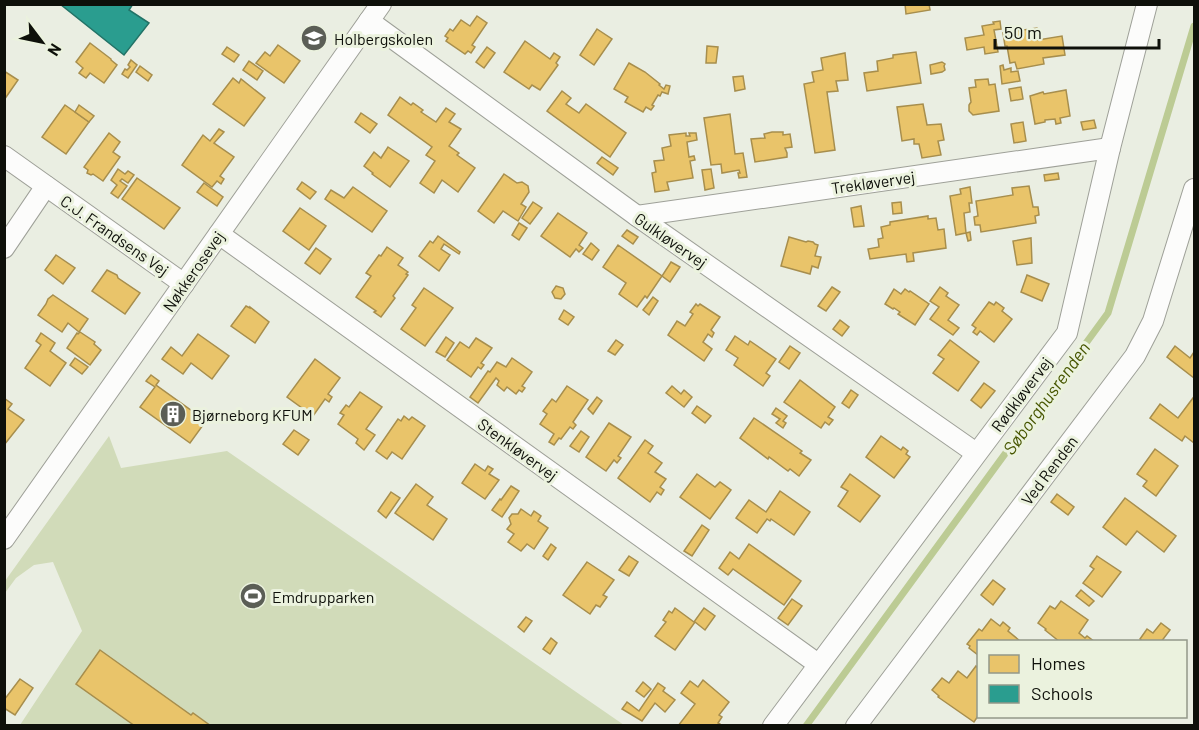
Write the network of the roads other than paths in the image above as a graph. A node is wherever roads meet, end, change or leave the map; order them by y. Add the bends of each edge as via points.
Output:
1 (381, 4) edge
2 (1147, 4) edge
3 (369, 21) junction
4 (1110, 148) junction
5 (4, 156) edge
6 (46, 186) junction
7 (1194, 189) edge
8 (637, 216) junction
9 (219, 234) junction
10 (4, 248) edge
11 (1185, 250) edge
12 (184, 284) junction
13 (976, 453) junction
14 (4, 538) edge
15 (818, 664) junction
16 (773, 726) edge
17 (856, 726) edge

1 - 3 street, Nøkkerosevej
2 - 4 street, Rødkløvervej
3 - 8 street, Gulkløvervej
3 - 9 street, Nøkkerosevej
4 - 8 street, Trekløvervej
4 - 13 street, Rødkløvervej via 1067,333
5 - 6 street, C.J. Frandsens Vej
6 - 10 street, C.J. Frandsens Vej
6 - 12 street, C.J. Frandsens Vej
7 - 11 street, Ved Renden
8 - 13 street, Gulkløvervej
9 - 12 street, Nøkkerosevej
9 - 15 street, Stenkløvervej
11 - 17 street, Ved Renden via 1135,356
12 - 14 street, Nøkkerosevej
13 - 15 street, Rødkløvervej
15 - 16 street, Rødkløvervej

